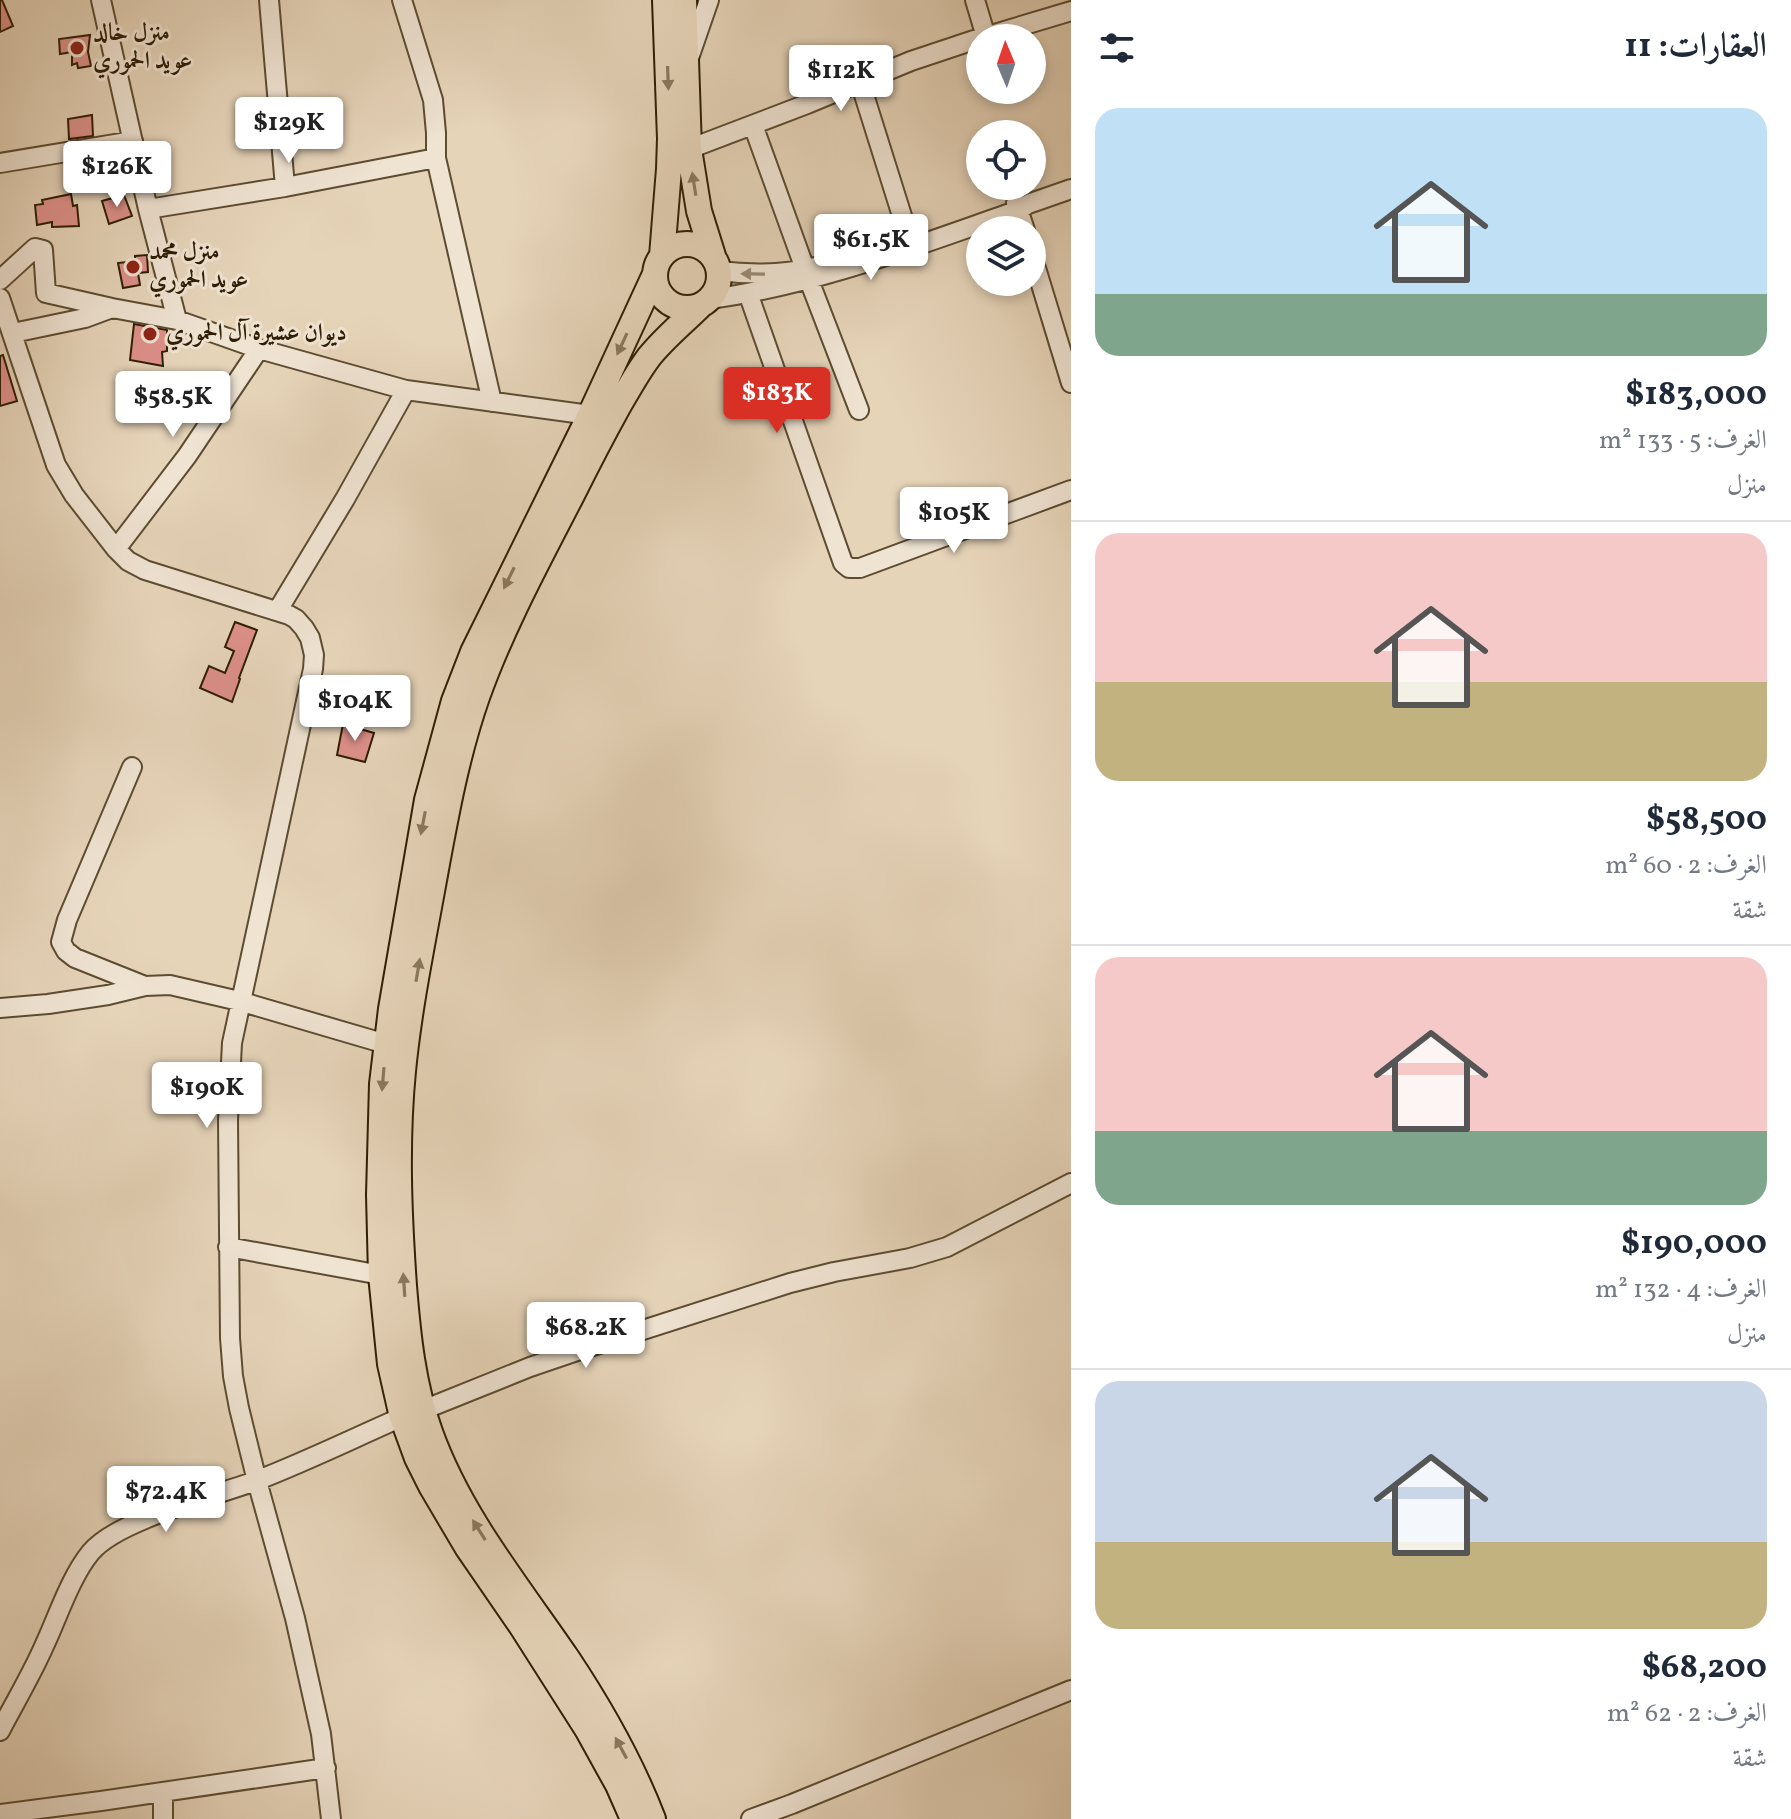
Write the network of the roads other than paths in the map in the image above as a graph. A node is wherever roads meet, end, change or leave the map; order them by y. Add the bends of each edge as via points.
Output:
1 (101, 0) edge
2 (269, 0) edge
3 (402, 0) edge
4 (665, 0) edge
5 (684, 0) edge
6 (709, 0) edge
7 (975, 0) edge
8 (1071, 11) edge
9 (979, 24) edge
10 (1028, 24) edge
11 (966, 43) edge
12 (687, 64) junction
13 (860, 82) junction
14 (753, 125) junction
15 (133, 141) junction
16 (689, 149) junction
17 (436, 158) junction
18 (0, 163) edge
19 (285, 187) junction
20 (1071, 189) edge
21 (1021, 206) junction
22 (148, 209) junction
23 (1023, 216) edge
24 (908, 235) junction
25 (659, 265) junction
26 (716, 265) junction
27 (807, 275) junction
28 (0, 280) edge
29 (748, 293) junction
30 (1044, 296) edge
31 (0, 298) edge
32 (706, 302) junction
33 (112, 308) junction
34 (177, 320) junction
35 (13, 333) junction
36 (259, 349) junction
37 (1071, 383) edge
38 (406, 390) junction
39 (492, 402) junction
40 (859, 410) dead end
41 (590, 415) junction
42 (1071, 490) edge
43 (116, 549) junction
44 (278, 610) junction
45 (132, 767) dead end
46 (145, 986) junction
47 (239, 1001) junction
48 (0, 1008) edge
49 (386, 1044) junction
50 (1071, 1183) edge
51 (228, 1247) junction
52 (381, 1275) junction
53 (413, 1414) junction
54 (257, 1481) junction
55 (1071, 1690) edge
56 (0, 1731) edge
57 (326, 1768) junction
58 (163, 1792) junction
59 (794, 1811) edge
60 (0, 1814) edge
61 (163, 1819) edge
62 (331, 1819) edge
63 (633, 1819) edge
64 (653, 1819) edge
65 (751, 1819) edge

1 - 15 street
2 - 19 street
3 - 17 street via 433,100
4 -> 25 main road via 670,139
5 - 12 main road
6 - 12 street
7 - 9 street
8 - 10 street
11 - 13 street
12 - 16 main road
13 - 14 street
13 - 24 street
14 - 16 street
14 - 27 street
15 - 18 street
15 - 22 street
26 -> 16 main road via 699,211
17 - 19 street
17 - 39 street
19 - 22 street
20 - 21 street
21 - 23 street
21 - 24 street
21 - 27 street
22 - 34 street
24 - 27 street
25 - 26 main road via 676,246 693,245
25 - 32 main road via 660,292 666,300 683,308
25 -> 41 main road
27 -> 26 street via 757,274
26 - 32 main road via 719,281
27 - 29 street
27 - 40 street
28 - 33 street via 39,248 46,293
29 - 32 street
29 - 42 street via 849,568
30 - 37 street
31 - 35 street
53 -> 32 main road via 398,1210 399,1126 408,1025 458,759 514,608 596,447 652,353
33 - 34 street
33 - 35 street
34 - 36 street
35 - 43 street via 56,465
36 - 38 street
36 - 43 street
38 - 39 street
38 - 44 street
39 - 41 street
41 -> 49 main road via 454,701 427,800
43 - 44 street via 145,570
44 - 47 street via 296,619 310,638 313,669
45 - 46 street via 61,942 75,958
46 - 47 street via 170,985
46 - 48 street
47 - 49 street
47 - 51 street via 229,1065
49 -> 52 main road
50 - 53 street via 937,1251 764,1291 530,1367
51 - 52 street
51 - 54 street via 233,1376
52 - 53 main road via 390,1364
53 - 54 street
53 - 63 main road via 417,1458 449,1518 572,1703
64 -> 53 main road via 605,1719 483,1536
54 - 56 street via 128,1527 96,1547
54 - 57 street via 295,1618
55 - 59 street
57 - 58 street
57 - 62 street
58 - 60 street
58 - 61 street
59 - 65 street

